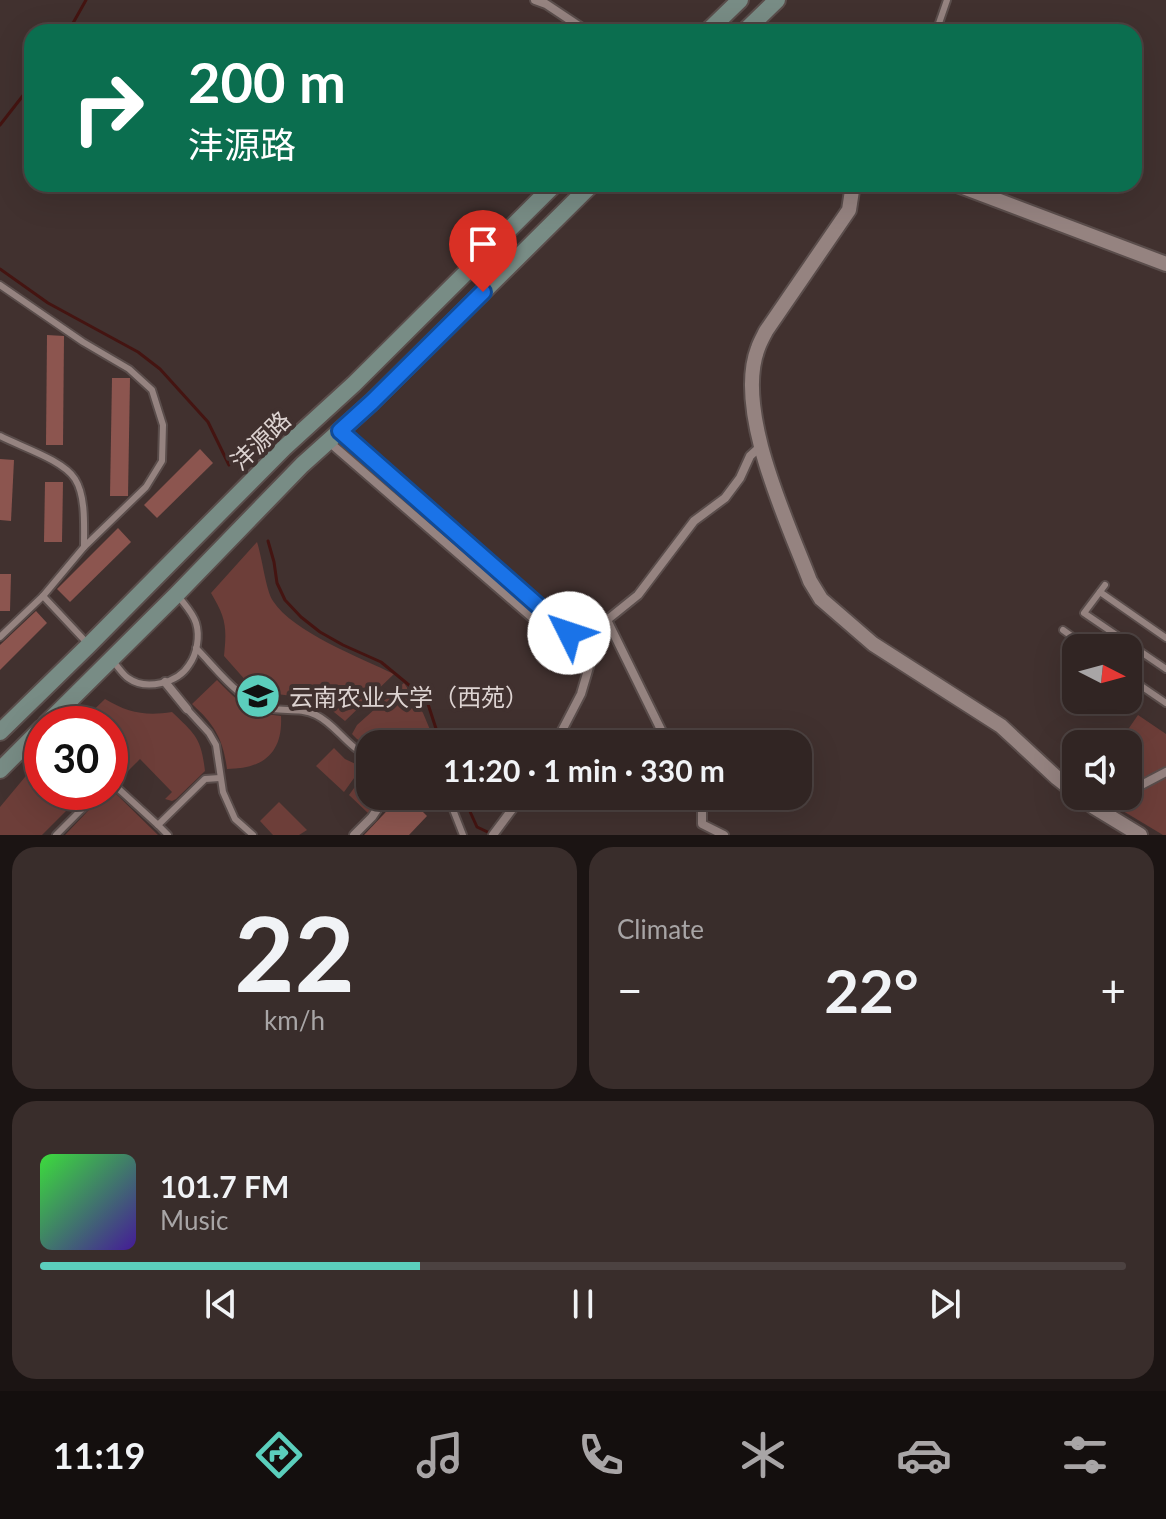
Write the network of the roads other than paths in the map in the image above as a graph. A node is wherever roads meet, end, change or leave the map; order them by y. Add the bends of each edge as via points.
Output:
1 (535, 0) edge
2 (740, 0) edge
3 (777, 0) edge
4 (947, 0) edge
5 (576, 24) edge
6 (715, 24) edge
7 (752, 24) edge
8 (939, 24) edge
9 (547, 192) edge
10 (584, 192) edge
11 (852, 192) edge
12 (976, 192) edge
13 (1166, 264) edge
14 (0, 285) edge
15 (354, 384) junction
16 (372, 402) junction
17 (317, 418) junction
18 (0, 436) edge
19 (334, 436) junction
20 (761, 446) junction
21 (84, 547) junction
22 (176, 595) junction
23 (43, 596) junction
24 (607, 620) junction
25 (1063, 630) dead end
26 (1069, 634) edge
27 (0, 637) edge
28 (1166, 638) edge
29 (89, 645) junction
30 (196, 648) junction
31 (111, 659) junction
32 (591, 660) junction
33 (1166, 669) edge
34 (165, 682) junction
35 (1142, 687) edge
36 (1166, 703) edge
37 (64, 706) edge
38 (187, 709) joint
39 (562, 730) edge
40 (661, 730) edge
41 (0, 732) edge
42 (24, 746) edge
43 (356, 748) edge
44 (0, 770) edge
45 (1166, 772) edge
46 (220, 778) junction
47 (1062, 782) edge
48 (1142, 785) edge
49 (128, 798) edge
50 (81, 810) edge
51 (377, 810) edge
52 (453, 810) edge
53 (512, 810) edge
54 (702, 810) edge
55 (1099, 810) edge
56 (158, 825) junction
57 (56, 835) edge
58 (168, 835) edge
59 (253, 835) edge
60 (354, 835) edge
61 (463, 835) edge
62 (493, 835) edge
63 (724, 835) edge
64 (1140, 835) edge

1 - 5 street
2 - 6 main road
3 - 7 main road
4 - 8 lane
9 - 15 main road, 沣源路
10 - 16 main road, 沣源路
11 - 20 street via 849,210 757,349 753,402
12 - 13 street
14 - 21 lane via 129,369 152,390 163,425 162,461 146,487
15 - 16 main road via 355,400
15 - 17 main road, 沣源路
16 - 19 main road, 沣源路
17 - 19 main road via 333,419
17 - 29 main road, 沣源路
18 - 21 lane via 59,463 76,480
19 - 22 main road, 沣源路
19 - 32 street via 591,653
19 - 32 street via 587,665
20 - 24 street via 725,498 694,521 638,595
20 - 47 street via 821,599 873,644 1001,726
21 - 23 lane
22 - 30 lane via 196,622
22 - 31 main road, 沣源路
23 - 27 lane
23 - 29 lane
24 - 32 street
24 - 40 street
25 - 26 lane
28 - 33 lane via 1103,589 1084,613
29 - 41 main road, 沣源路
30 - 34 lane via 181,675
30 - 43 lane via 244,696 273,709 318,716
31 - 34 lane via 137,683
31 - 37 main road, 沣源路
32 - 39 street
34 - 38 street
35 - 36 lane
38 - 46 lane via 216,745
42 - 44 main road, 沣源路
45 - 48 street
46 - 56 lane via 205,779
46 - 59 lane via 235,819
49 - 56 lane
50 - 57 lane
51 - 60 street
52 - 61 lane
53 - 62 street
54 - 63 street via 702,824
55 - 64 street
56 - 58 lane

